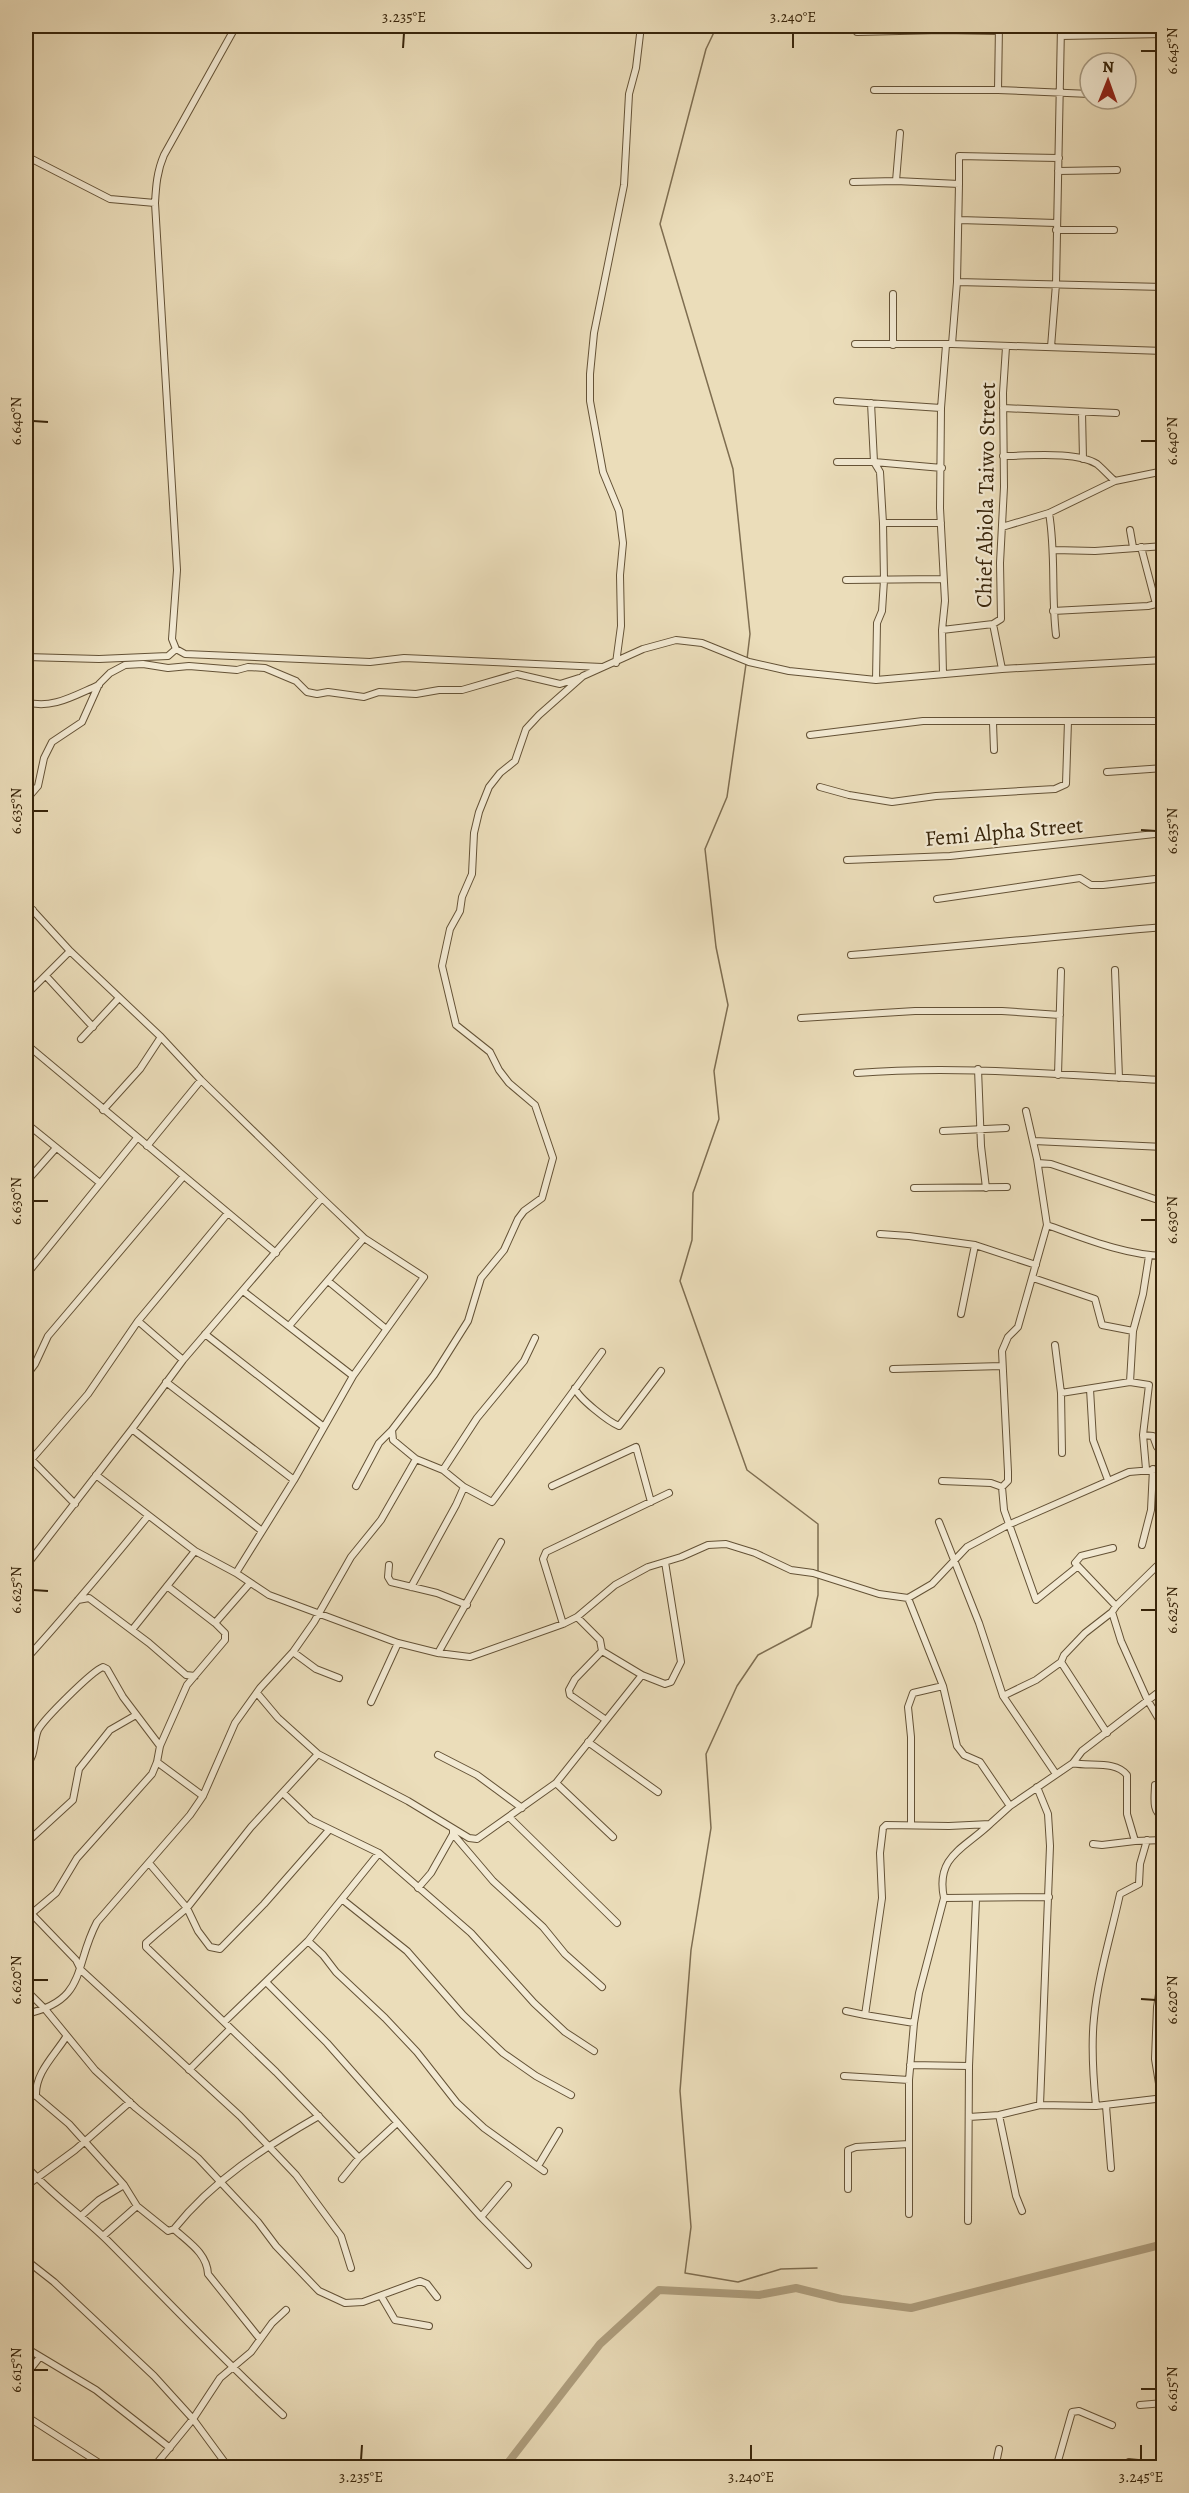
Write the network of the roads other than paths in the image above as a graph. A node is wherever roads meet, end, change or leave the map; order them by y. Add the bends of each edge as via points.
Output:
1 (236, 26) edge
2 (640, 26) edge
3 (1061, 26) edge
4 (942, 28) edge
5 (999, 28) edge
6 (857, 32) dead end
7 (1164, 34) edge
8 (1060, 36) junction
9 (874, 90) dead end
10 (998, 90) junction
11 (1060, 94) junction
12 (1078, 94) edge
13 (900, 133) dead end
14 (26, 156) edge
15 (1059, 158) junction
16 (1117, 170) dead end
17 (1058, 171) junction
18 (896, 181) junction
19 (853, 182) dead end
20 (959, 184) junction
21 (155, 203) junction
22 (959, 220) junction
23 (1056, 226) junction
24 (1114, 230) dead end
25 (957, 282) junction
26 (1056, 284) junction
27 (1164, 287) edge
28 (892, 294) dead end
29 (855, 344) dead end
30 (949, 344) junction
31 (893, 345) junction
32 (1006, 347) junction
33 (1051, 347) junction
34 (1164, 351) edge
35 (837, 401) dead end
36 (871, 403) junction
37 (941, 408) junction
38 (1003, 408) junction
39 (1082, 411) junction
40 (1116, 414) dead end
41 (1003, 456) junction
42 (1083, 459) junction
43 (837, 462) dead end
44 (874, 462) junction
45 (942, 468) junction
46 (1164, 471) edge
47 (1114, 481) junction
48 (1049, 513) junction
49 (883, 523) junction
50 (941, 523) junction
51 (1002, 527) junction
52 (1130, 531) dead end
53 (1164, 546) edge
54 (1133, 547) junction
55 (1141, 547) junction
56 (1054, 550) junction
57 (942, 579) junction
58 (846, 580) dead end
59 (884, 580) junction
60 (1053, 611) junction
61 (993, 624) junction
62 (942, 630) junction
63 (1056, 635) dead end
64 (176, 649) junction
65 (26, 657) edge
66 (1164, 660) edge
67 (616, 663) junction
68 (605, 667) junction
69 (1002, 669) junction
70 (943, 674) junction
71 (583, 676) junction
72 (876, 680) junction
73 (99, 684) junction
74 (26, 702) edge
75 (1068, 721) junction
76 (1164, 721) edge
77 (993, 723) junction
78 (810, 735) dead end
79 (994, 750) dead end
80 (1164, 768) edge
81 (1107, 772) dead end
82 (820, 787) dead end
83 (26, 800) edge
84 (1164, 832) edge
85 (847, 860) dead end
86 (1164, 878) edge
87 (937, 899) dead end
88 (26, 903) edge
89 (33, 910) junction
90 (26, 916) edge
91 (1164, 927) edge
92 (70, 951) junction
93 (851, 955) dead end
94 (1115, 970) dead end
95 (1061, 971) dead end
96 (46, 976) junction
97 (26, 995) edge
98 (119, 998) junction
99 (1060, 1015) junction
100 (801, 1018) dead end
101 (93, 1027) junction
102 (161, 1037) junction
103 (81, 1039) dead end
104 (26, 1044) edge
105 (978, 1069) junction
106 (857, 1073) dead end
107 (1058, 1075) junction
108 (1119, 1078) junction
109 (1164, 1080) edge
110 (203, 1082) junction
111 (103, 1110) junction
112 (1026, 1111) dead end
113 (26, 1124) edge
114 (1006, 1128) dead end
115 (981, 1130) junction
116 (943, 1131) dead end
117 (137, 1138) junction
118 (1034, 1141) junction
119 (147, 1146) junction
120 (1164, 1147) edge
121 (56, 1148) junction
122 (1038, 1163) junction
123 (183, 1177) junction
124 (26, 1182) edge
125 (100, 1183) junction
126 (1007, 1187) dead end
127 (914, 1188) dead end
128 (986, 1188) junction
129 (322, 1198) junction
130 (1164, 1202) edge
131 (1164, 1210) edge
132 (227, 1214) junction
133 (1047, 1225) junction
134 (880, 1234) dead end
135 (364, 1238) junction
136 (975, 1245) junction
137 (276, 1253) junction
138 (1149, 1256) junction
139 (1162, 1256) edge
140 (1036, 1265) junction
141 (26, 1275) edge
142 (1033, 1278) junction
143 (328, 1281) junction
144 (243, 1291) junction
145 (961, 1314) dead end
146 (138, 1322) junction
147 (289, 1326) junction
148 (385, 1328) junction
149 (1133, 1331) junction
150 (205, 1334) junction
151 (535, 1338) dead end
152 (1055, 1345) dead end
153 (602, 1352) dead end
154 (183, 1359) junction
155 (1002, 1366) junction
156 (893, 1369) dead end
157 (661, 1371) dead end
158 (26, 1376) edge
159 (353, 1376) junction
160 (166, 1382) junction
161 (1130, 1382) junction
162 (575, 1388) junction
163 (1090, 1389) junction
164 (1061, 1393) junction
165 (324, 1427) junction
166 (132, 1429) junction
167 (392, 1430) junction
168 (1143, 1435) junction
169 (1164, 1447) edge
170 (1062, 1453) dead end
171 (26, 1454) edge
172 (416, 1459) junction
173 (31, 1460) junction
174 (1150, 1469) junction
175 (1164, 1469) edge
176 (443, 1470) junction
177 (96, 1475) junction
178 (294, 1480) junction
179 (1108, 1480) junction
180 (942, 1481) dead end
181 (356, 1486) dead end
182 (552, 1486) dead end
183 (464, 1487) junction
184 (1002, 1487) junction
185 (669, 1493) dead end
186 (651, 1502) junction
187 (75, 1504) junction
188 (148, 1516) junction
189 (939, 1522) dead end
190 (1008, 1525) junction
191 (262, 1531) junction
192 (501, 1542) dead end
193 (1142, 1545) dead end
194 (1113, 1548) dead end
195 (26, 1549) edge
196 (195, 1551) junction
197 (33, 1556) junction
198 (1164, 1556) edge
199 (955, 1559) junction
200 (665, 1562) junction
201 (1159, 1564) junction
202 (389, 1565) dead end
203 (26, 1566) edge
204 (1077, 1567) junction
205 (236, 1573) junction
206 (250, 1583) junction
207 (167, 1586) junction
208 (411, 1587) junction
209 (86, 1589) junction
210 (1164, 1593) edge
211 (89, 1598) junction
212 (908, 1598) junction
213 (78, 1600) junction
214 (467, 1605) junction
215 (1114, 1609) junction
216 (321, 1615) junction
217 (577, 1617) junction
218 (215, 1623) junction
219 (563, 1624) junction
220 (132, 1630) junction
221 (398, 1643) junction
222 (602, 1651) junction
223 (293, 1652) junction
224 (438, 1653) junction
225 (26, 1659) edge
226 (1061, 1662) junction
227 (186, 1675) junction
228 (642, 1675) junction
229 (195, 1676) junction
230 (339, 1678) dead end
231 (187, 1685) junction
232 (943, 1686) junction
233 (1164, 1688) edge
234 (257, 1693) junction
235 (1003, 1696) junction
236 (1147, 1699) junction
237 (371, 1702) dead end
238 (136, 1714) junction
239 (606, 1720) junction
240 (1164, 1728) edge
241 (1107, 1733) junction
242 (588, 1742) junction
243 (160, 1746) junction
244 (318, 1754) junction
245 (438, 1755) dead end
246 (157, 1762) junction
247 (1073, 1762) junction
248 (26, 1766) edge
249 (1056, 1774) junction
250 (556, 1783) junction
251 (1155, 1785) dead end
252 (1037, 1787) junction
253 (658, 1792) dead end
254 (283, 1793) junction
255 (203, 1796) junction
256 (1010, 1806) junction
257 (522, 1808) junction
258 (509, 1817) junction
259 (1164, 1817) edge
260 (990, 1824) junction
261 (911, 1825) junction
262 (329, 1830) junction
263 (453, 1832) junction
264 (613, 1838) dead end
265 (1147, 1840) junction
266 (1164, 1840) edge
267 (1135, 1841) junction
268 (26, 1844) edge
269 (1093, 1844) dead end
270 (379, 1853) junction
271 (149, 1863) junction
272 (418, 1888) junction
273 (1049, 1897) junction
274 (944, 1898) junction
275 (344, 1899) junction
276 (976, 1899) junction
277 (26, 1908) edge
278 (187, 1908) junction
279 (31, 1914) junction
280 (617, 1923) dead end
281 (309, 1941) junction
282 (1164, 1962) edge
283 (81, 1970) junction
284 (267, 1983) junction
285 (1162, 1984) edge
286 (602, 1988) dead end
287 (26, 1990) edge
288 (45, 2009) junction
289 (846, 2011) dead end
290 (26, 2014) edge
291 (865, 2015) junction
292 (224, 2022) junction
293 (914, 2023) junction
294 (229, 2030) junction
295 (66, 2037) junction
296 (1156, 2041) junction
297 (1164, 2041) edge
298 (594, 2051) dead end
299 (910, 2065) junction
300 (969, 2066) junction
301 (189, 2070) junction
302 (844, 2076) dead end
303 (38, 2080) junction
304 (909, 2080) junction
305 (26, 2083) edge
306 (36, 2096) junction
307 (570, 2096) dead end
308 (1162, 2098) edge
309 (130, 2102) junction
310 (1040, 2105) junction
311 (1096, 2106) junction
312 (1106, 2106) junction
313 (1164, 2114) edge
314 (999, 2115) junction
315 (319, 2116) junction
316 (969, 2117) junction
317 (397, 2123) junction
318 (559, 2131) dead end
319 (84, 2142) junction
320 (909, 2144) junction
321 (267, 2146) junction
322 (359, 2158) junction
323 (26, 2166) edge
324 (538, 2166) junction
325 (1111, 2168) dead end
326 (544, 2171) dead end
327 (36, 2178) junction
328 (342, 2179) dead end
329 (220, 2182) junction
330 (26, 2186) edge
331 (124, 2186) junction
332 (508, 2186) dead end
333 (848, 2189) dead end
334 (137, 2206) junction
335 (1022, 2211) dead end
336 (909, 2214) dead end
337 (81, 2216) junction
338 (481, 2217) junction
339 (968, 2221) dead end
340 (174, 2229) junction
341 (103, 2236) junction
342 (26, 2260) edge
343 (528, 2265) dead end
344 (351, 2268) dead end
345 (381, 2296) junction
346 (437, 2297) dead end
347 (286, 2310) dead end
348 (429, 2326) dead end
349 (260, 2339) junction
350 (26, 2348) edge
351 (39, 2358) junction
352 (232, 2367) junction
353 (26, 2375) edge
354 (1164, 2403) edge
355 (1140, 2404) dead end
356 (283, 2415) dead end
357 (26, 2416) edge
358 (193, 2419) junction
359 (1112, 2425) dead end
360 (170, 2448) junction
361 (1164, 2448) edge
362 (999, 2449) dead end
363 (1130, 2462) dead end
364 (1156, 2466) edge
365 (107, 2468) edge
366 (153, 2468) edge
367 (229, 2468) edge
368 (995, 2468) edge
369 (1056, 2468) edge

1 - 21 street via 158,168
2 - 67 street via 629,94 624,185 594,333 590,374 603,472 619,511 623,543
3 - 8 street
4 - 5 street
4 - 6 street
5 - 10 street
7 - 8 street
8 - 11 street
9 - 10 street
10 - 11 street
11 - 12 street
11 - 15 street
13 - 18 street
14 - 21 street via 110,199
15 - 17 street
15 - 20 street via 959,156
16 - 17 street
17 - 23 street
18 - 19 street
18 - 20 street
20 - 22 street
21 - 64 street via 177,570 172,639
22 - 23 street
22 - 25 street
23 - 24 street
23 - 26 street
25 - 26 street
25 - 30 street
26 - 27 street
26 - 33 street
28 - 31 street
29 - 31 street
30 - 31 street
30 - 32 street
30 - 37 street
32 - 33 street
32 - 38 street, Chief Abiola Taiwo Street
33 - 34 street
35 - 36 street
36 - 37 street
36 - 44 street
37 - 45 street
38 - 39 street
38 - 41 street, Chief Abiola Taiwo Street
39 - 40 street
39 - 42 street
41 - 42 street
41 - 51 street, Chief Abiola Taiwo Street
42 - 47 street via 1097,464
43 - 44 street
44 - 45 street
44 - 49 street via 880,472
45 - 50 street
46 - 47 street
47 - 48 street
48 - 51 street
48 - 56 street
49 - 50 street
49 - 59 street
50 - 57 street
51 - 61 street, Chief Abiola Taiwo Street via 1002,615
52 - 54 street
53 - 55 street
54 - 55 street
54 - 56 street
55 - 60 street via 1156,604
56 - 60 street
57 - 59 street
57 - 62 street
58 - 59 street
59 - 72 street via 882,611 877,623
60 - 63 street
61 - 62 street, Chief Abiola Taiwo Street
61 - 69 street
62 - 70 street
64 - 65 street via 168,656
64 - 68 street via 185,654 220,656 370,662 404,658
66 - 69 street
67 - 68 street
67 - 72 street via 649,647 676,640 702,643 749,662 789,671
68 - 71 street
69 - 70 street
70 - 72 street
71 - 73 street via 560,684 517,675 462,690 380,692 364,697 307,692 296,681 265,668 168,668 142,664 125,665
71 - 167 street via 526,729 515,761 489,787 476,820 472,874 442,959 456,1025 490,1052 508,1083 535,1105 553,1158 546,1189 518,1219 504,1250 481,1278 468,1321
73 - 74 street via 48,705
73 - 83 street via 82,722 52,742 38,786
75 - 76 street
75 - 77 street
75 - 82 street via 1066,783 1055,789 892,802
77 - 78 street via 914,722
77 - 79 street
80 - 81 street
84 - 85 street, Femi Alpha Street via 950,856
86 - 87 street via 1091,885 1080,878
88 - 89 street
89 - 90 street
89 - 92 street
91 - 93 street
92 - 96 street
92 - 98 street
94 - 108 street
95 - 99 street
96 - 97 street
96 - 101 street
98 - 101 street
98 - 102 street
99 - 100 street via 915,1011
99 - 107 street
101 - 103 street
102 - 110 street
102 - 111 street via 140,1070
104 - 111 street
105 - 106 street
105 - 107 street
105 - 115 street
107 - 108 street
108 - 109 street
110 - 119 street
110 - 129 street
111 - 117 street
112 - 118 street
113 - 121 street
114 - 115 street
115 - 116 street
115 - 128 street
117 - 119 street
117 - 125 street
118 - 120 street
118 - 122 street
119 - 123 street
121 - 124 street
121 - 125 street
122 - 130 street
122 - 133 street
123 - 132 street
123 - 158 street via 48,1336
125 - 141 street
126 - 128 street
127 - 128 street
129 - 135 street
129 - 137 street
131 - 139 street
132 - 137 street
132 - 146 street
133 - 138 street
133 - 140 street
134 - 136 street
135 - 143 street
135 - 148 street via 424,1277
136 - 140 street
136 - 145 street
137 - 144 street
138 - 139 street
138 - 149 street
140 - 142 street
142 - 149 street via 1095,1299 1102,1325
142 - 155 street via 1018,1327 1004,1343
143 - 147 street
143 - 148 street
144 - 147 street
144 - 150 street
146 - 154 street
146 - 173 street via 88,1394
147 - 159 street
148 - 159 street
149 - 161 street
150 - 154 street
150 - 165 street
151 - 176 street via 524,1360 477,1418
152 - 164 street
153 - 162 street
154 - 160 street
155 - 156 street
155 - 184 street via 1008,1481
157 - 162 street via 620,1426
159 - 165 street
160 - 166 street
160 - 178 street
161 - 163 street
161 - 168 street via 1149,1385
162 - 183 street via 492,1502
163 - 164 street
163 - 179 street via 1093,1440
164 - 170 street
165 - 178 street
166 - 177 street
166 - 191 street
167 - 172 street via 393,1440
167 - 181 street via 379,1443
168 - 169 street via 1153,1436 1157,1447
168 - 174 street
171 - 173 street
172 - 176 street
172 - 216 street via 381,1521 351,1557
173 - 187 street
174 - 175 street
174 - 179 street
174 - 193 street via 1151,1510
176 - 183 street
177 - 187 street
177 - 188 street
178 - 191 street
179 - 190 street
180 - 184 street
182 - 186 street via 636,1447
183 - 208 street
184 - 190 street
185 - 186 street
186 - 219 street via 544,1555
187 - 197 street
188 - 196 street
188 - 209 street
189 - 199 street
190 - 199 street via 967,1547
190 - 204 street via 1036,1600
191 - 205 street
192 - 214 street
194 - 204 street via 1076,1558
195 - 197 street
196 - 205 street
196 - 207 street
197 - 203 street
198 - 201 street
199 - 212 street via 932,1584
199 - 235 street
200 - 212 street via 708,1545 726,1544 791,1570
200 - 217 street via 615,1585
200 - 228 street via 681,1662 668,1684
201 - 210 street
201 - 215 street
202 - 208 street via 388,1580
204 - 215 street
205 - 206 street
206 - 216 street via 269,1595
206 - 218 street
207 - 218 street
207 - 220 street
208 - 214 street
209 - 211 street
209 - 213 street
211 - 213 street
211 - 220 street
212 - 232 street
213 - 225 street
214 - 224 street
215 - 226 street
215 - 236 street via 1121,1641
216 - 221 street
216 - 223 street
217 - 219 street
217 - 222 street via 600,1640
218 - 229 street via 225,1633 225,1640
219 - 224 street via 470,1657
220 - 227 street
221 - 224 street
221 - 237 street
222 - 228 street
222 - 239 street via 569,1690 570,1695
223 - 230 street via 316,1669
223 - 234 street
226 - 235 street
226 - 241 street
227 - 229 street
227 - 231 street
228 - 239 street
229 - 231 street
231 - 243 street
232 - 256 street via 957,1746 964,1755 980,1762
232 - 261 street via 913,1693 908,1707
233 - 236 street
234 - 244 street
234 - 255 street via 235,1723
235 - 249 street
236 - 240 street
236 - 241 street
238 - 243 street
238 - 248 street via 107,1669 99,1668 44,1722
238 - 268 street via 110,1730 79,1769 73,1800
239 - 242 street
241 - 247 street
242 - 250 street
242 - 253 street
243 - 246 street
244 - 254 street
244 - 263 street via 408,1801
245 - 257 street via 477,1775
246 - 255 street
246 - 279 street via 152,1774 77,1858 56,1893
247 - 249 street
247 - 267 street via 1115,1766 1127,1775 1127,1814
249 - 252 street
250 - 257 street
250 - 264 street
251 - 259 street via 1156,1811
252 - 256 street
252 - 273 street via 1048,1814
254 - 262 street
254 - 278 street
255 - 271 street
256 - 260 street
257 - 258 street
258 - 263 street via 477,1839
258 - 280 street
260 - 261 street
260 - 274 street via 946,1865
261 - 291 street via 886,1825 882,1832 882,1898
262 - 270 street
262 - 278 street via 224,1947 210,1947
263 - 272 street via 431,1873
263 - 286 street via 493,1881
265 - 266 street
265 - 267 street
265 - 311 street via 1139,1884 1120,1894 1101,1977 1092,2058
267 - 269 street
270 - 272 street
270 - 275 street
271 - 278 street
271 - 283 street via 98,1922
272 - 298 street via 471,1933 565,2032
273 - 276 street
273 - 310 street
274 - 276 street
274 - 293 street
275 - 281 street
275 - 307 street via 406,1951 503,2053
276 - 300 street
277 - 279 street
278 - 292 street via 146,1947
279 - 283 street
281 - 284 street
281 - 324 street via 417,2052 456,2103
282 - 285 street
283 - 288 street via 75,1985
283 - 301 street
284 - 292 street
284 - 317 street via 327,2043
285 - 296 street
287 - 288 street
288 - 290 street
288 - 295 street
289 - 291 street
291 - 293 street
292 - 294 street
293 - 299 street
294 - 301 street
294 - 315 street
295 - 303 street
295 - 309 street
296 - 297 street
296 - 308 street
299 - 300 street
299 - 304 street
300 - 316 street
301 - 321 street
302 - 304 street
303 - 305 street
303 - 306 street
304 - 320 street
305 - 306 street
306 - 319 street
308 - 312 street
308 - 313 street
309 - 319 street
309 - 329 street via 198,2158
310 - 311 street
310 - 314 street
311 - 312 street
312 - 325 street
314 - 316 street
314 - 335 street
315 - 321 street
315 - 322 street
316 - 339 street
317 - 322 street
317 - 338 street
318 - 324 street
319 - 327 street
319 - 331 street
320 - 333 street via 848,2150
320 - 336 street
321 - 329 street
321 - 344 street via 296,2175 341,2236
322 - 328 street
323 - 327 street
324 - 326 street
327 - 330 street
327 - 337 street
329 - 340 street
329 - 345 street via 319,2291 345,2303
331 - 334 street
331 - 337 street
332 - 338 street
334 - 340 street via 168,2230
334 - 341 street
337 - 341 street
338 - 343 street
340 - 349 street via 207,2262 208,2274
341 - 352 street
342 - 358 street via 154,2376
345 - 346 street via 420,2281
345 - 348 street via 395,2320
347 - 349 street
349 - 352 street
350 - 351 street
351 - 353 street
351 - 360 street via 96,2390
352 - 356 street
352 - 358 street
354 - 355 street
357 - 365 street
358 - 360 street
358 - 367 street
359 - 369 street via 1079,2411 1072,2412
360 - 366 street
361 - 364 street
362 - 368 street
363 - 364 street

